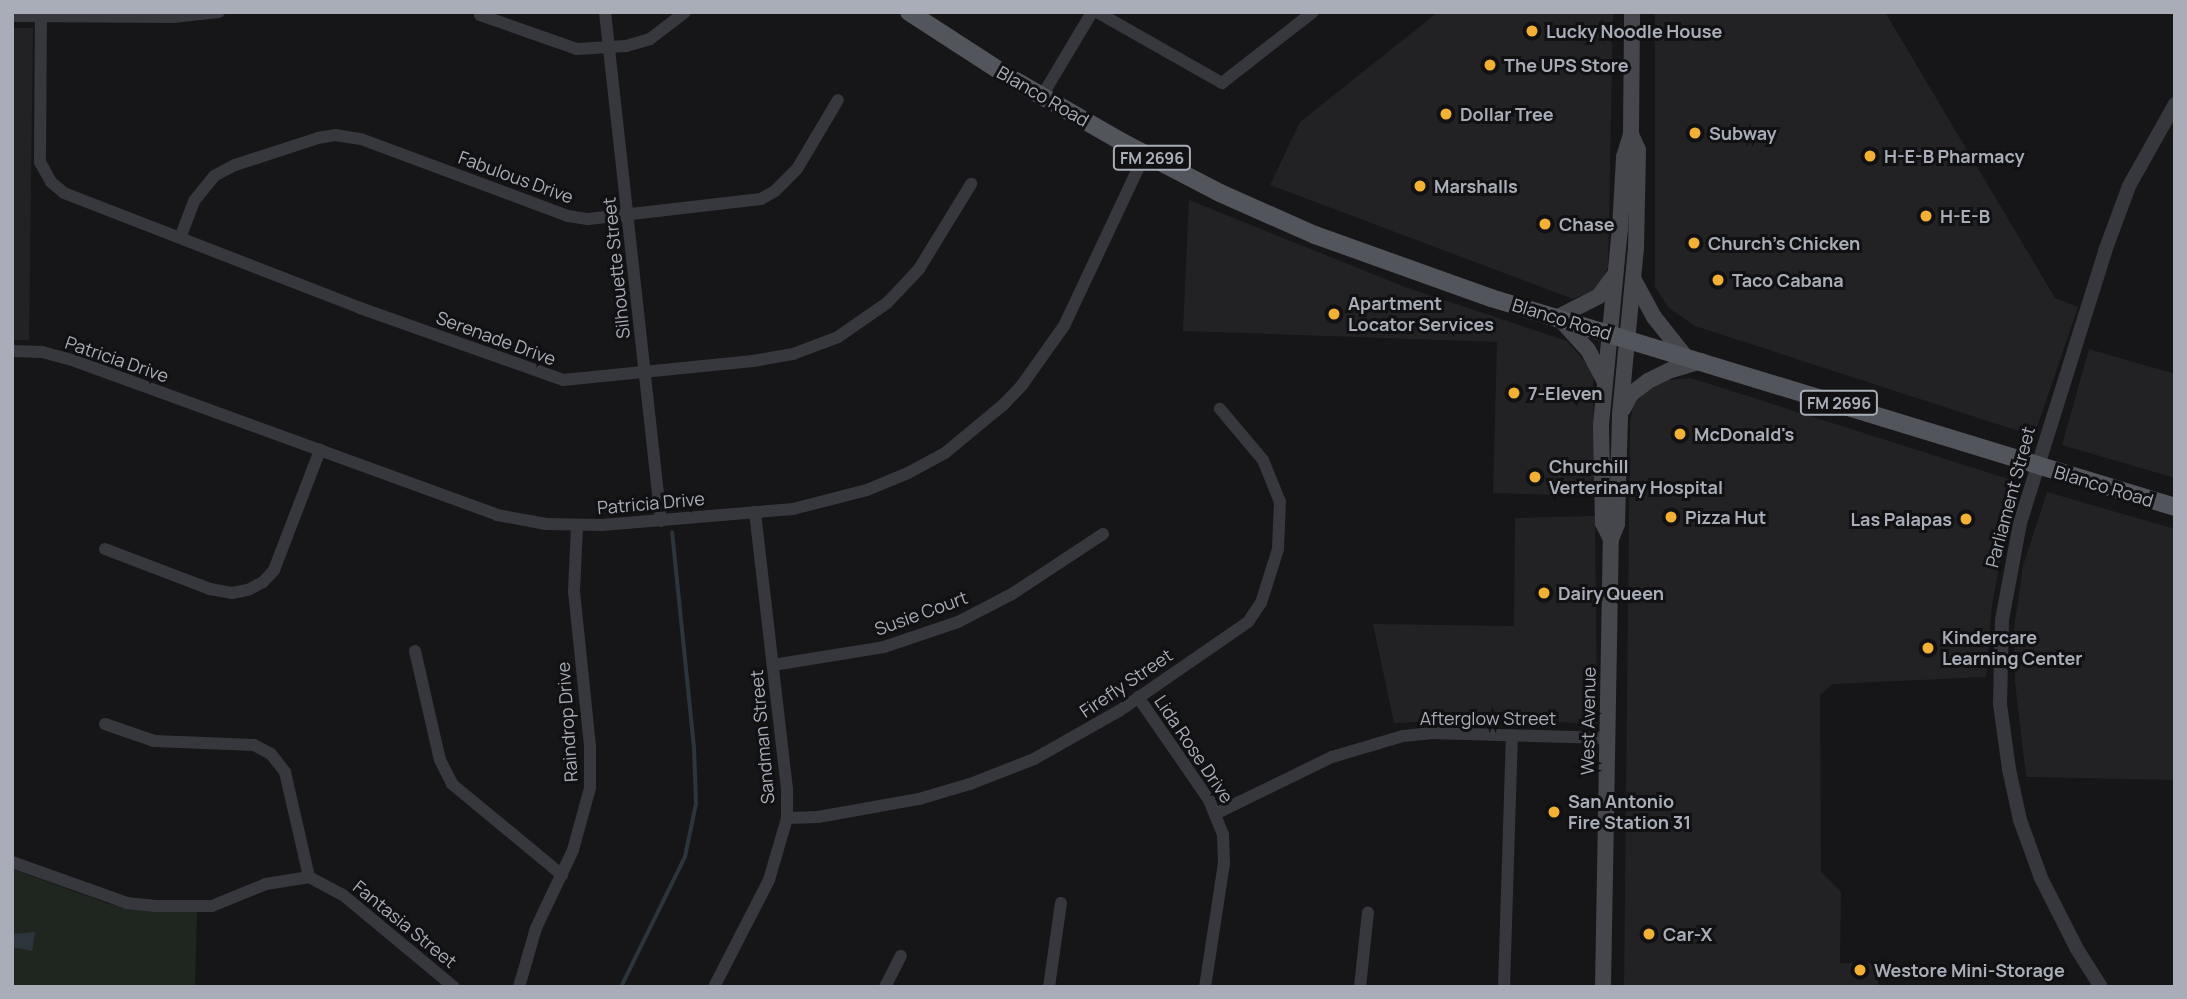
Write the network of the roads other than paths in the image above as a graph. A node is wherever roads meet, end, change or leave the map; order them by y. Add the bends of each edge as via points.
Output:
1 (219, 12) edge
2 (605, 12) edge
3 (685, 12) edge
4 (909, 12) edge
5 (1095, 12) edge
6 (1313, 12) edge
7 (1632, 12) edge
8 (41, 14) edge
9 (480, 15) dead end
10 (12, 16) edge
11 (609, 48) junction
12 (1042, 96) junction
13 (838, 100) dead end
14 (2175, 104) edge
15 (1631, 134) junction
16 (1145, 154) junction
17 (971, 184) dead end
18 (628, 216) junction
19 (180, 238) junction
20 (1616, 272) junction
21 (1633, 277) junction
22 (1558, 317) junction
23 (1618, 335) junction
24 (12, 351) edge
25 (1693, 359) junction
26 (643, 373) junction
27 (1604, 380) junction
28 (1220, 409) dead end
29 (1620, 414) junction
30 (320, 450) junction
31 (2037, 465) junction
32 (2175, 507) edge
33 (755, 512) junction
34 (661, 521) junction
35 (577, 526) junction
36 (1103, 534) dead end
37 (1611, 539) junction
38 (105, 549) dead end
39 (415, 651) dead end
40 (773, 665) junction
41 (1138, 697) junction
42 (104, 724) dead end
43 (1512, 735) junction
44 (1606, 737) junction
45 (1217, 813) junction
46 (787, 818) junction
47 (12, 862) edge
48 (562, 876) junction
49 (309, 877) junction
50 (1061, 904) dead end
51 (1368, 912) dead end
52 (901, 956) dead end
53 (454, 987) edge
54 (519, 987) edge
55 (713, 987) edge
56 (885, 987) edge
57 (1049, 987) edge
58 (1205, 987) edge
59 (1360, 987) edge
60 (1504, 987) edge
61 (1603, 987) edge
62 (2101, 987) edge

1 - 8 street via 173,18
2 - 11 street, Silhouette Street
3 - 11 street via 650,39
4 - 12 main road, Blanco Road / FM 2696
5 - 6 street via 1223,83
5 - 12 street
7 - 15 main road, West Avenue
8 - 10 street
8 - 19 street, Serenade Drive via 38,145 47,177 74,198
9 - 11 street via 570,49
11 - 18 street, Silhouette Street
12 - 16 main road, Blanco Road / FM 2696
13 - 18 street, Fabulous Drive via 797,169 761,199
14 - 31 street, Parliament Street via 2129,186
15 - 20 main road, West Avenue via 1624,157
15 - 21 main road, West Avenue via 1638,150
16 - 22 main road, Blanco Road / FM 2696 via 1315,235
16 - 33 street, Patricia Drive via 1064,326 1003,405 945,453 908,473 867,490 793,509
17 - 26 street, Serenade Drive via 919,270 887,303 838,337 793,354
18 - 19 street, Fabulous Drive via 568,216 361,139 335,135 236,164 214,176 194,201
18 - 26 street, Silhouette Street
19 - 26 street, Serenade Drive via 534,372 563,380
20 - 22 main road via 1600,296
20 - 23 main road, West Avenue
21 - 23 main road, West Avenue
21 - 25 main road via 1654,317
22 - 23 main road, Blanco Road / FM 2696
22 - 27 main road via 1588,350
23 - 25 main road, Blanco Road / FM 2696
23 - 27 main road, West Avenue
23 - 29 main road, West Avenue
24 - 30 street, Patricia Drive via 59,356
25 - 29 main road via 1648,381 1632,394
25 - 31 main road, Blanco Road / FM 2696
26 - 34 street, Silhouette Street
27 - 37 main road, West Avenue via 1603,523
28 - 41 street, Firefly Street via 1273,479 1281,514 1278,549 1261,603 1248,622
29 - 37 main road, West Avenue via 1617,524
30 - 35 street, Patricia Drive via 497,515
30 - 38 street via 274,570 248,590 210,589
31 - 32 main road, Blanco Road / FM 2696
31 - 62 street, Parliament Street via 2012,556 2003,612 1999,662 2002,721 2021,820 2040,878
33 - 34 street, Patricia Drive
33 - 40 street, Sandman Street
34 - 35 street, Patricia Drive
35 - 48 street, Raindrop Drive via 576,623 591,767 586,808
36 - 40 street, Susie Court via 1012,594 958,622 884,647
37 - 44 main road, West Avenue
39 - 48 street via 440,760 452,784
40 - 46 street, Sandman Street
41 - 45 street, Lida Rose Drive
41 - 46 street, Firefly Street via 1034,759 970,784 919,800
42 - 49 street via 155,741 254,745 271,754 285,772
43 - 44 street, Afterglow Street
43 - 45 street, Afterglow Street via 1430,733 1379,741 1332,757
43 - 60 street
44 - 61 main road, West Avenue
45 - 58 street, Lida Rose Drive via 1225,853
46 - 55 street, Sandman Street via 769,880
47 - 49 street via 127,903 158,906 212,906 266,884
48 - 54 street, Raindrop Drive via 536,928
49 - 53 street, Fantasia Street via 343,895
50 - 57 street
51 - 59 street
52 - 56 street

